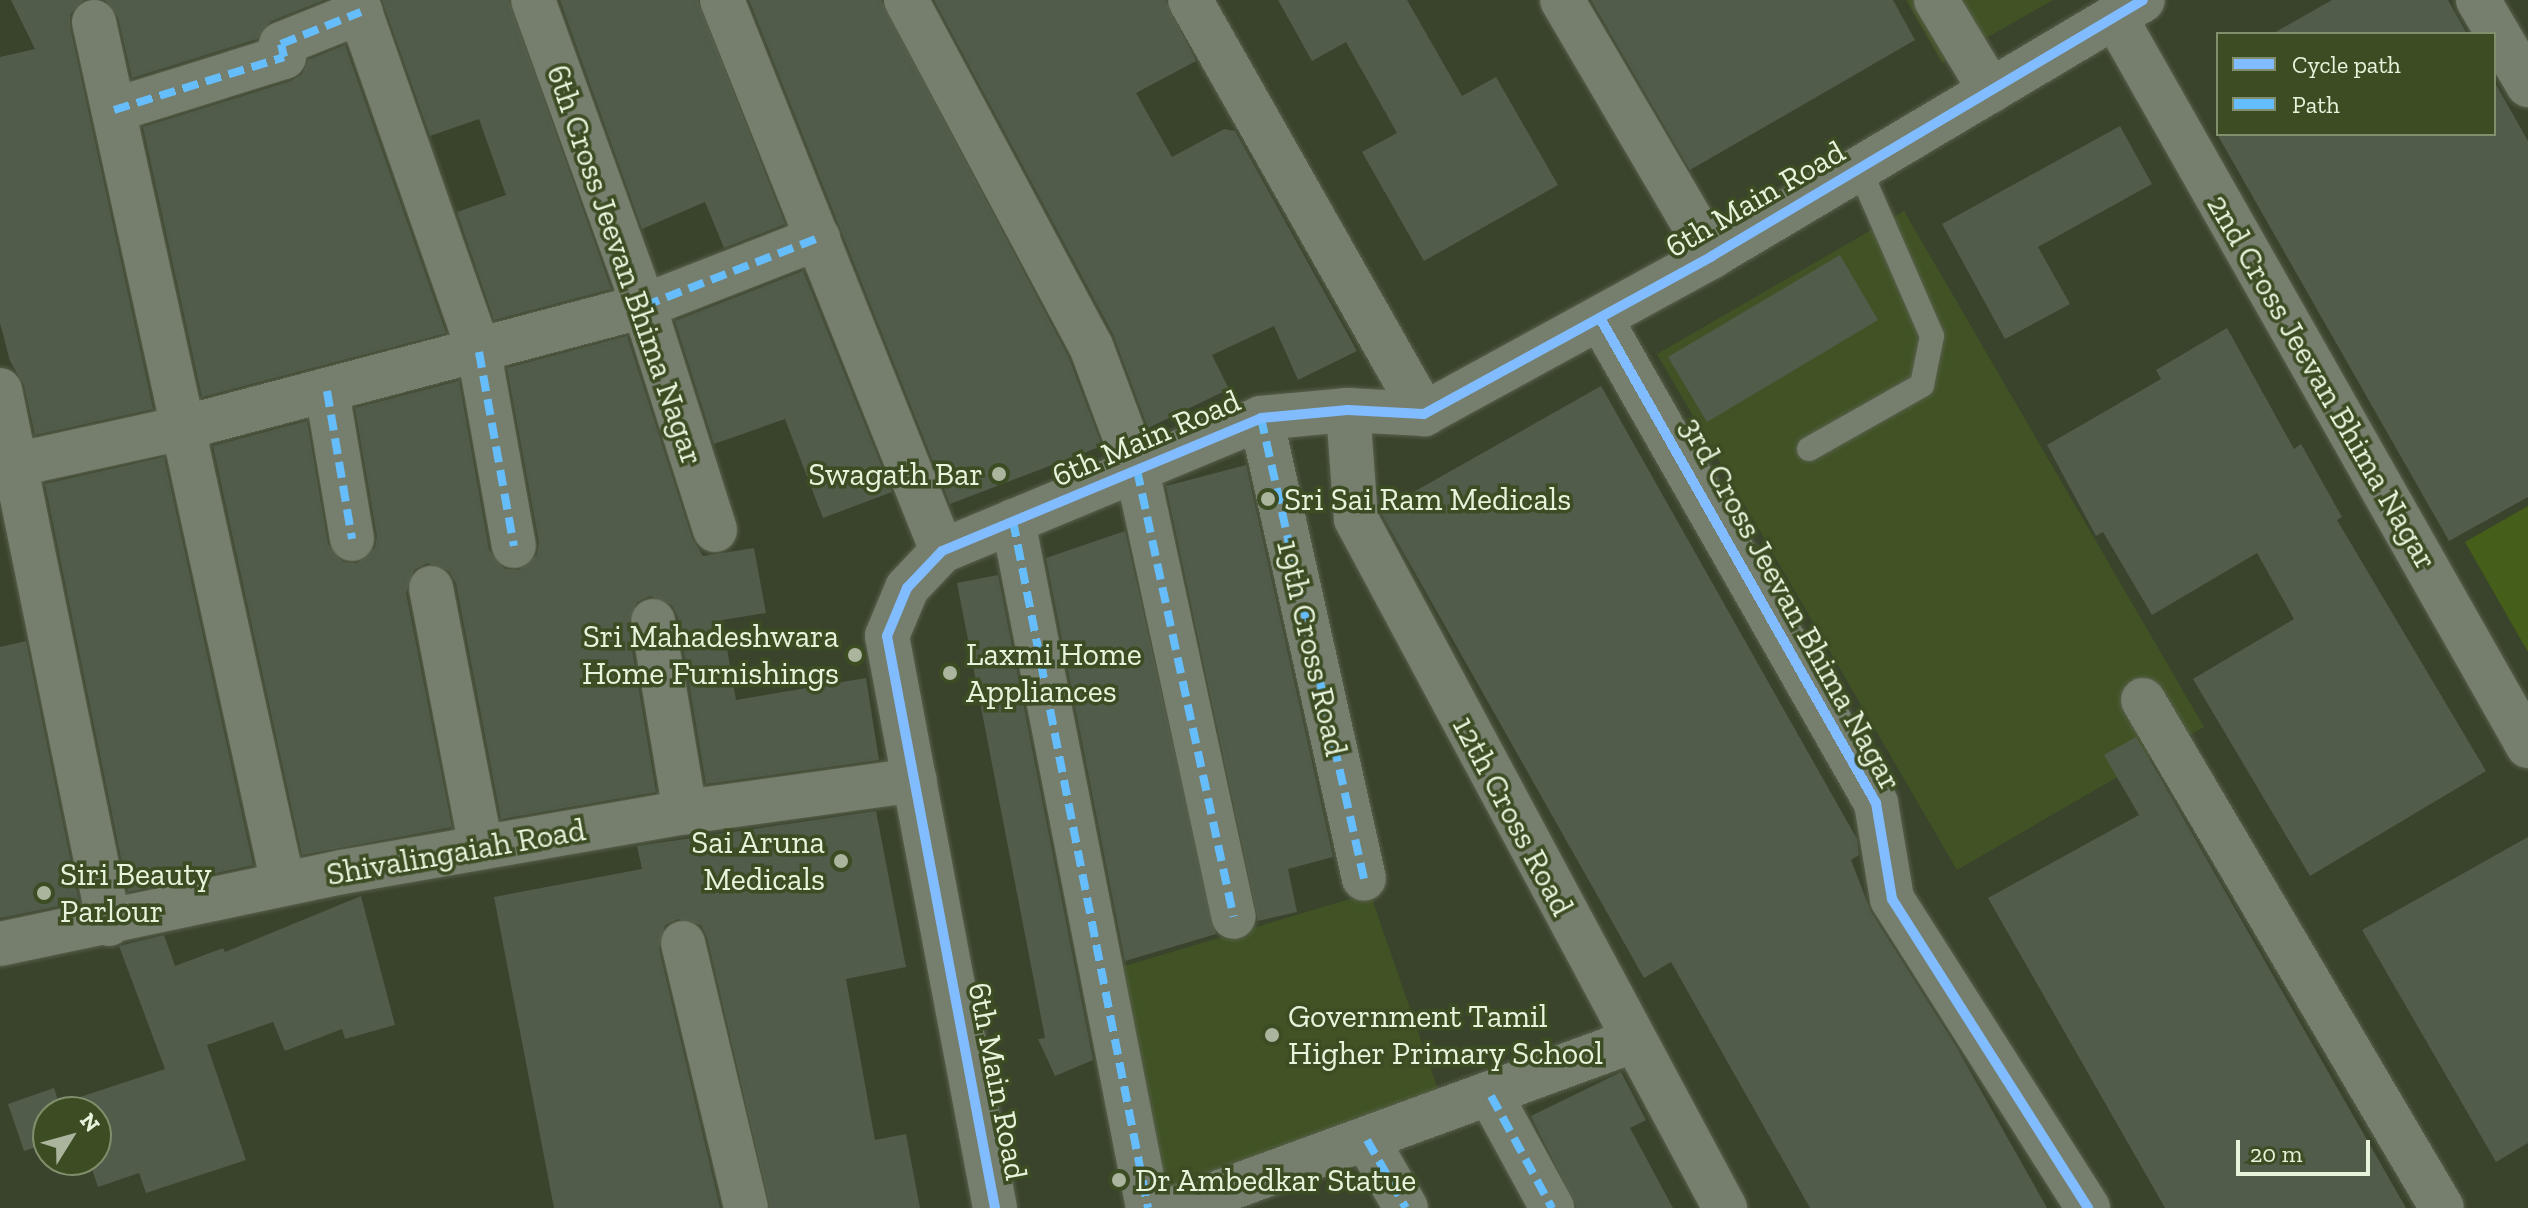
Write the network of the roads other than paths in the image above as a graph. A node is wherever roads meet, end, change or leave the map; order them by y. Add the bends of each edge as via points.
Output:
1 (533, 0) edge
2 (722, 0) edge
3 (906, 0) edge
4 (1190, 0) edge
5 (1562, 0) edge
6 (1936, 0) edge
7 (2478, 0) edge
8 (359, 6) edge
9 (2129, 8) edge
10 (94, 22) dead end
11 (2528, 85) edge
12 (1991, 91) junction
13 (114, 110) junction
14 (1859, 168) junction
15 (818, 238) junction
16 (1712, 256) junction
17 (644, 306) junction
18 (1600, 318) junction
19 (479, 352) junction
20 (0, 390) edge
21 (327, 391) junction
22 (1348, 410) junction
23 (1424, 414) junction
24 (1261, 418) junction
25 (186, 427) junction
26 (1809, 449) dead end
27 (8, 465) edge
28 (1137, 470) junction
29 (1013, 521) junction
30 (715, 530) dead end
31 (352, 539) dead end
32 (514, 546) dead end
33 (942, 551) junction
34 (431, 588) dead end
35 (653, 621) dead end
36 (2143, 700) dead end
37 (2528, 746) edge
38 (915, 780) junction
39 (685, 812) junction
40 (481, 847) junction
41 (1364, 879) dead end
42 (283, 884) junction
43 (1234, 917) dead end
44 (109, 924) junction
45 (683, 943) dead end
46 (0, 944) edge
47 (1633, 1041) junction
48 (1491, 1096) junction
49 (1367, 1140) junction
50 (746, 1208) edge
51 (995, 1208) edge
52 (1148, 1208) edge
53 (1176, 1208) edge
54 (1406, 1208) edge
55 (1552, 1208) edge
56 (1725, 1208) edge
57 (2088, 1208) edge
58 (2442, 1208) edge

1 - 17 street, 6th Cross Jeevan Bhima Nagar
2 - 15 street
3 - 28 street via 1091,346
4 - 23 street
5 - 16 street
6 - 12 street
7 - 11 street
8 - 13 street via 281,44 284,57
8 - 19 street
9 - 12 street, 6th Main Road
9 - 37 street, 2nd Cross Jeevan Bhima Nagar
10 - 13 street
12 - 14 street, 6th Main Road
13 - 25 street
14 - 16 street, 6th Main Road
14 - 26 lane via 1932,336 1922,385
15 - 17 street
15 - 33 street
16 - 18 street, 6th Main Road
17 - 19 street
17 - 30 street, 6th Cross Jeevan Bhima Nagar
18 - 23 street, 6th Main Road
18 - 57 street, 3rd Cross Jeevan Bhima Nagar via 1876,803 1892,899
19 - 21 street
19 - 32 street
20 - 27 street
21 - 25 street
21 - 31 street
22 - 23 street, 6th Main Road
22 - 24 street, 6th Main Road
22 - 47 street, 12th Cross Road via 1356,519
24 - 28 street, 6th Main Road
24 - 41 street, 19th Cross Road
25 - 27 street
25 - 42 street
27 - 44 street
28 - 29 street, 6th Main Road
28 - 43 street
29 - 33 street, 6th Main Road
29 - 52 street
33 - 38 street, 6th Main Road via 907,588 887,636
34 - 40 street
35 - 39 street
36 - 58 street
38 - 39 street, Shivalingaiah Road
38 - 51 street, 6th Main Road
39 - 40 street, Shivalingaiah Road
40 - 42 street, Shivalingaiah Road
42 - 44 street, Shivalingaiah Road
44 - 46 street, Shivalingaiah Road
45 - 50 street
47 - 48 street
47 - 56 street, 12th Cross Road
48 - 49 street
48 - 55 street
49 - 53 street
49 - 54 street

